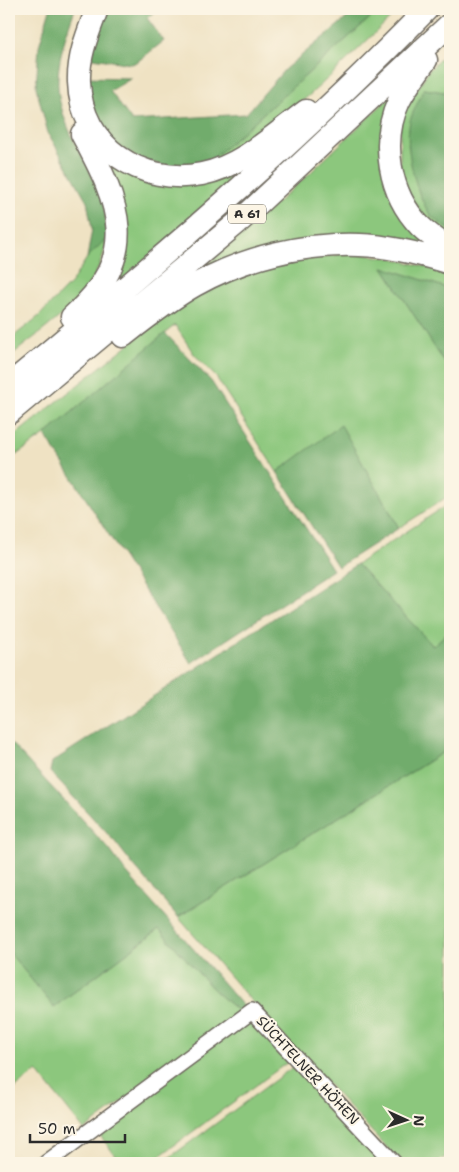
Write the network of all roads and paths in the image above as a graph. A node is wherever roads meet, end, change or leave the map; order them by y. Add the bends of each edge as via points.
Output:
1 (84, 9) edge
2 (97, 9) edge
3 (427, 9) edge
4 (450, 24) edge
5 (374, 64) junction
6 (450, 249) edge
7 (450, 262) edge
8 (9, 380) edge
9 (9, 385) edge
10 (34, 393) junction
11 (9, 413) edge
12 (46, 1163) edge
13 (394, 1163) edge

1 - 8 highway via 71,56 70,94 81,131 115,208 118,220 116,250 106,276 94,294
2 - 5 highway via 79,68 80,96 86,118 105,147 115,155 133,166 159,174 204,173 230,163 253,151 313,106 344,77
3 - 5 highway, A 61
4 - 6 highway via 399,101 389,146 394,179 404,204 419,225
4 - 10 highway, A 61 via 242,219
5 - 9 highway, A 61 via 226,202
7 - 10 highway via 399,249 361,245 282,251 194,286 90,362
10 - 11 highway, A 61
12 - 13 street, SÜCHTELNER HÖHEN via 252,1011

